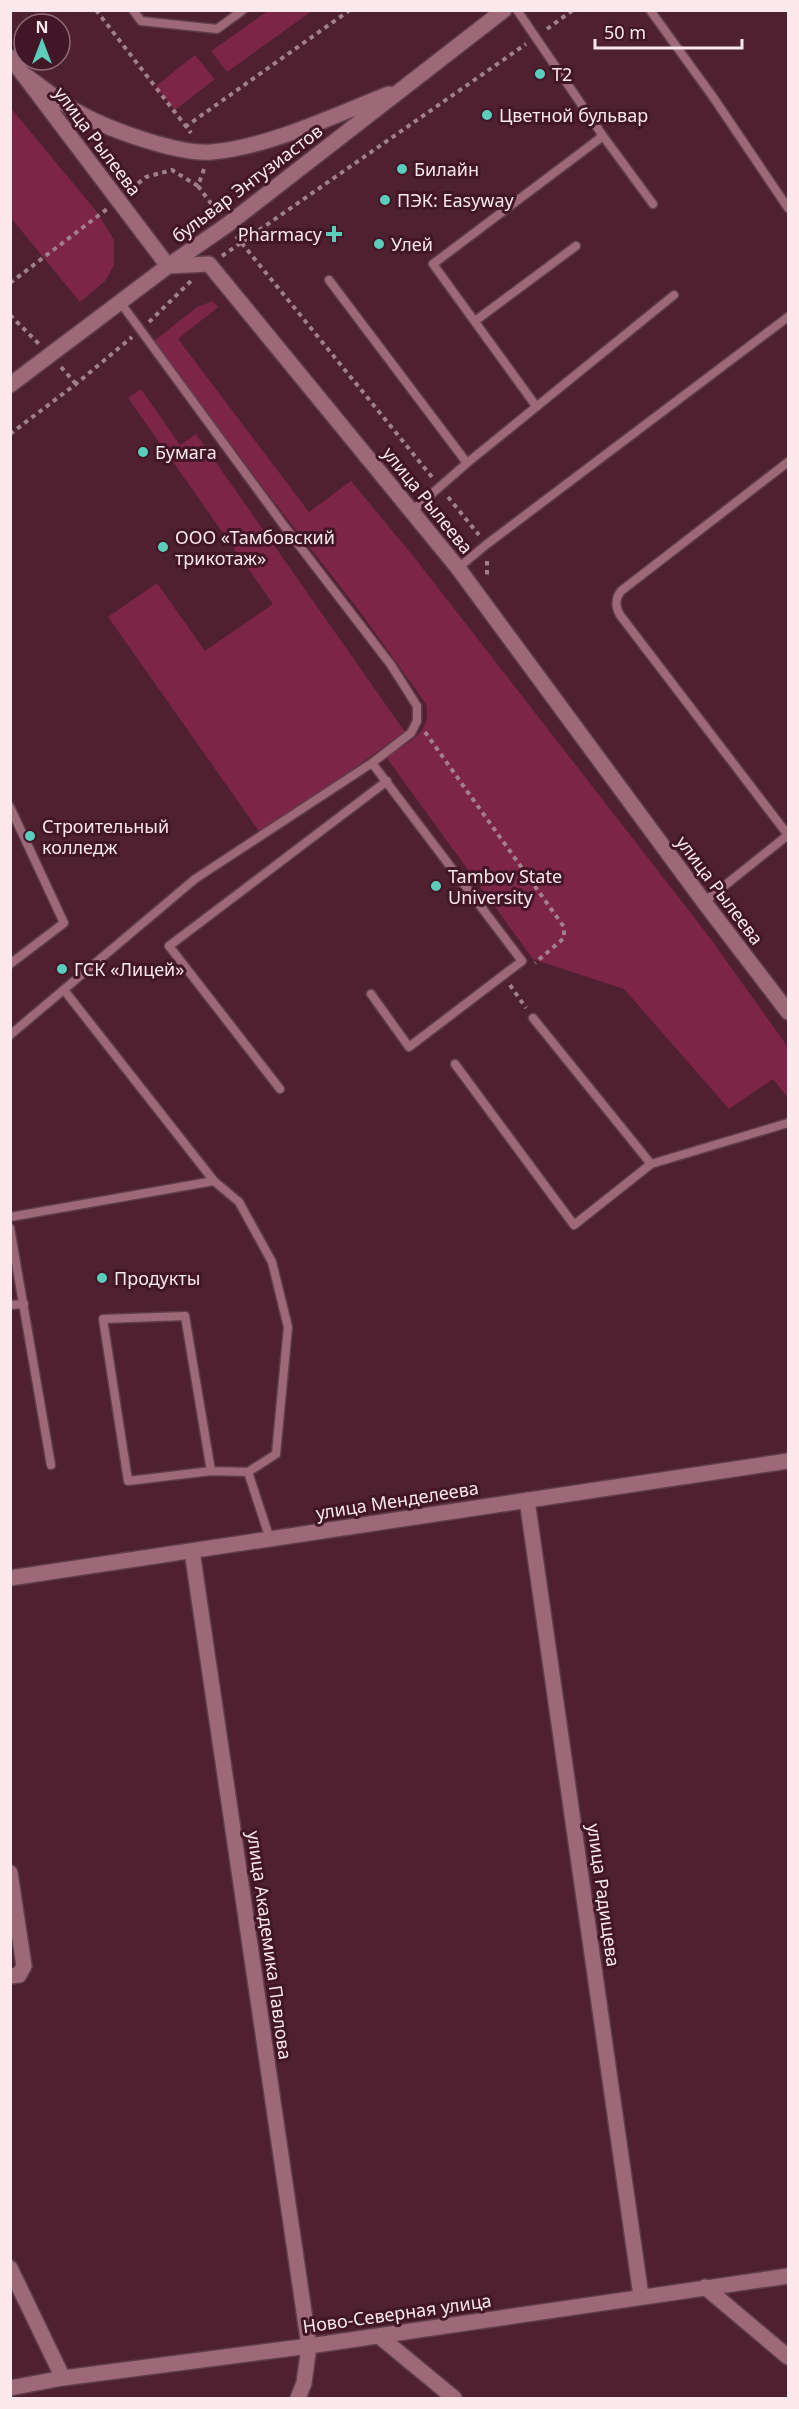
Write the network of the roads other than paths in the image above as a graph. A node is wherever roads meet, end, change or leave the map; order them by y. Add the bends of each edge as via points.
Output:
1 (133, 10) edge
2 (243, 10) edge
3 (504, 10) edge
4 (517, 10) edge
5 (650, 10) edge
6 (10, 57) edge
7 (22, 73) junction
8 (404, 88) junction
9 (603, 136) junction
10 (653, 204) dead end
11 (789, 208) edge
12 (576, 246) dead end
13 (168, 266) junction
14 (329, 280) dead end
15 (674, 295) dead end
16 (120, 302) junction
17 (789, 317) edge
18 (476, 321) junction
19 (10, 385) edge
20 (536, 406) junction
21 (789, 462) edge
22 (467, 463) junction
23 (412, 511) junction
24 (458, 568) junction
25 (372, 763) junction
26 (387, 781) junction
27 (10, 807) edge
28 (788, 835) edge
29 (704, 902) junction
30 (10, 964) edge
31 (64, 990) junction
32 (371, 994) dead end
33 (789, 1012) edge
34 (533, 1018) road end
35 (10, 1035) edge
36 (455, 1064) dead end
37 (280, 1089) dead end
38 (789, 1123) edge
39 (651, 1164) junction
40 (214, 1181) junction
41 (10, 1217) edge
42 (10, 1228) edge
43 (24, 1304) junction
44 (10, 1305) edge
45 (789, 1461) edge
46 (51, 1465) dead end
47 (211, 1471) junction
48 (248, 1472) junction
49 (527, 1500) junction
50 (270, 1539) junction
51 (192, 1551) junction
52 (10, 1578) edge
53 (10, 1873) edge
54 (10, 1976) edge
55 (10, 2268) edge
56 (789, 2276) edge
57 (705, 2288) junction
58 (642, 2296) junction
59 (379, 2336) junction
60 (309, 2346) junction
61 (789, 2357) edge
62 (63, 2378) junction
63 (10, 2388) edge
64 (298, 2398) edge
65 (454, 2398) edge

1 - 2 lane via 141,21 217,29
3 - 8 street, бульвар Энтузиастов
4 - 9 lane
5 - 11 lane
6 - 7 street, улица Рылеева
7 - 8 street via 74,111 116,129 158,144 209,152 289,133
7 - 13 street, улица Рылеева
8 - 13 street, бульвар Энтузиастов
9 - 10 lane
9 - 18 lane via 433,264
12 - 18 lane
13 - 16 street, бульвар Энтузиастов
13 - 23 street, улица Рылеева via 209,264
14 - 22 lane
15 - 20 lane
16 - 19 street, бульвар Энтузиастов
16 - 25 lane via 391,665 417,706 417,721 411,733
17 - 24 lane
18 - 20 lane
20 - 22 lane
21 - 28 lane via 621,591 616,604 620,615
22 - 23 lane
23 - 24 street, улица Рылеева
24 - 29 street, улица Рылеева
25 - 26 lane
25 - 31 lane via 195,879
26 - 32 lane via 522,962 409,1047
26 - 37 lane via 169,946
27 - 30 lane via 64,922
28 - 29 lane
29 - 33 street, улица Рылеева
31 - 35 lane
31 - 40 lane
34 - 39 lane
36 - 39 lane via 574,1225
38 - 39 lane
40 - 41 lane
40 - 48 lane via 239,1202 272,1262 288,1327 276,1454
42 - 43 lane
43 - 44 lane
43 - 46 lane
45 - 49 street, улица Менделеева
47 - 47 lane via 128,1481 103,1319 185,1316
47 - 48 lane
48 - 50 lane
49 - 50 street, улица Менделеева
49 - 58 street, улица Радищева
50 - 51 street, улица Менделеева
51 - 52 street, улица Менделеева
51 - 60 street, улица Академика Павлова
53 - 54 street via 24,1966 19,1975
55 - 62 street
56 - 57 street, Ново-Северная улица
57 - 58 street, Ново-Северная улица
57 - 61 street
58 - 59 street, Ново-Северная улица
59 - 60 street, Ново-Северная улица
59 - 65 street
60 - 62 street, Ново-Северная улица
60 - 64 street, улица Академика Павлова
62 - 63 street, Ново-Северная улица

